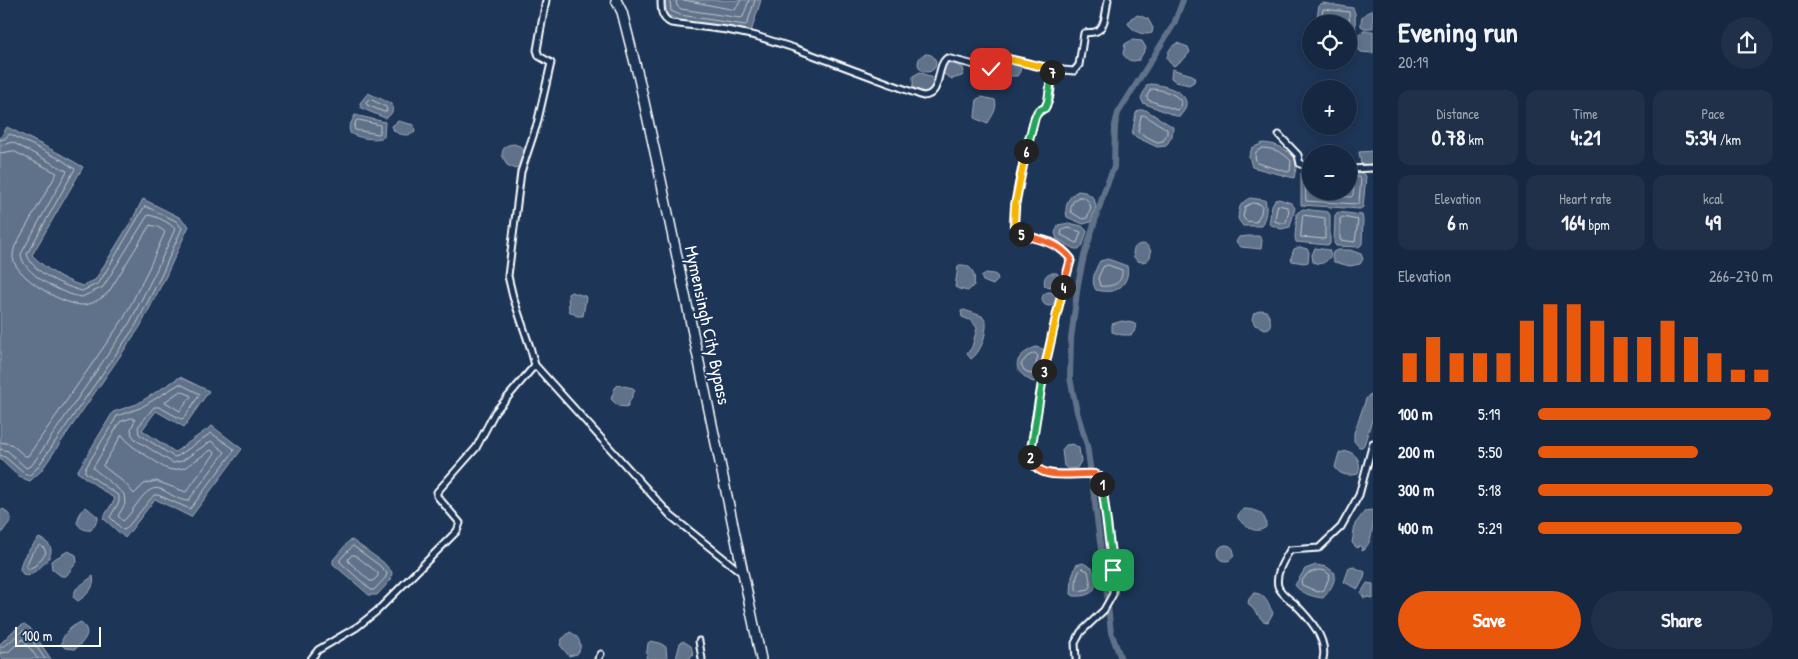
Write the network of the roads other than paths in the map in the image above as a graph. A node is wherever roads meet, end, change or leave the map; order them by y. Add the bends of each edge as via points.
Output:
1 (546, 0) edge
2 (616, 0) edge
3 (661, 0) edge
4 (1108, 0) edge
5 (1052, 69) junction
6 (1279, 135) dead end
7 (1302, 165) edge
8 (1373, 168) edge
9 (1357, 169) edge
10 (535, 365) junction
11 (1373, 442) edge
12 (743, 573) junction
13 (699, 641) dead end
14 (311, 659) edge
15 (702, 659) edge
16 (761, 659) edge
17 (1076, 659) edge
18 (1323, 659) edge

1 - 10 street via 537,50 539,56 551,63 537,124 521,172 508,276
2 - 12 highway, Mymensingh City Bypass via 641,88
3 - 5 street via 661,12 670,22 756,36 924,96 934,92 947,58 994,70 1004,58
4 - 5 street via 1101,28 1084,33 1074,71
5 - 17 street via 1048,101 1035,117 1023,161 1014,226 1022,235 1053,243 1071,259 1050,338 1030,457 1038,470 1053,474 1089,474 1101,479 1113,594 1104,610 1081,632 1075,643
6 - 7 street via 1298,155
8 - 9 street
10 - 12 street via 671,516
10 - 14 street via 495,412 476,448 437,492 460,523 458,531 377,611 318,650
11 - 18 street via 1359,495 1341,527 1319,548 1290,550 1278,576 1279,589 1313,625 1325,650
12 - 16 highway, Mymensingh City Bypass
13 - 15 street

